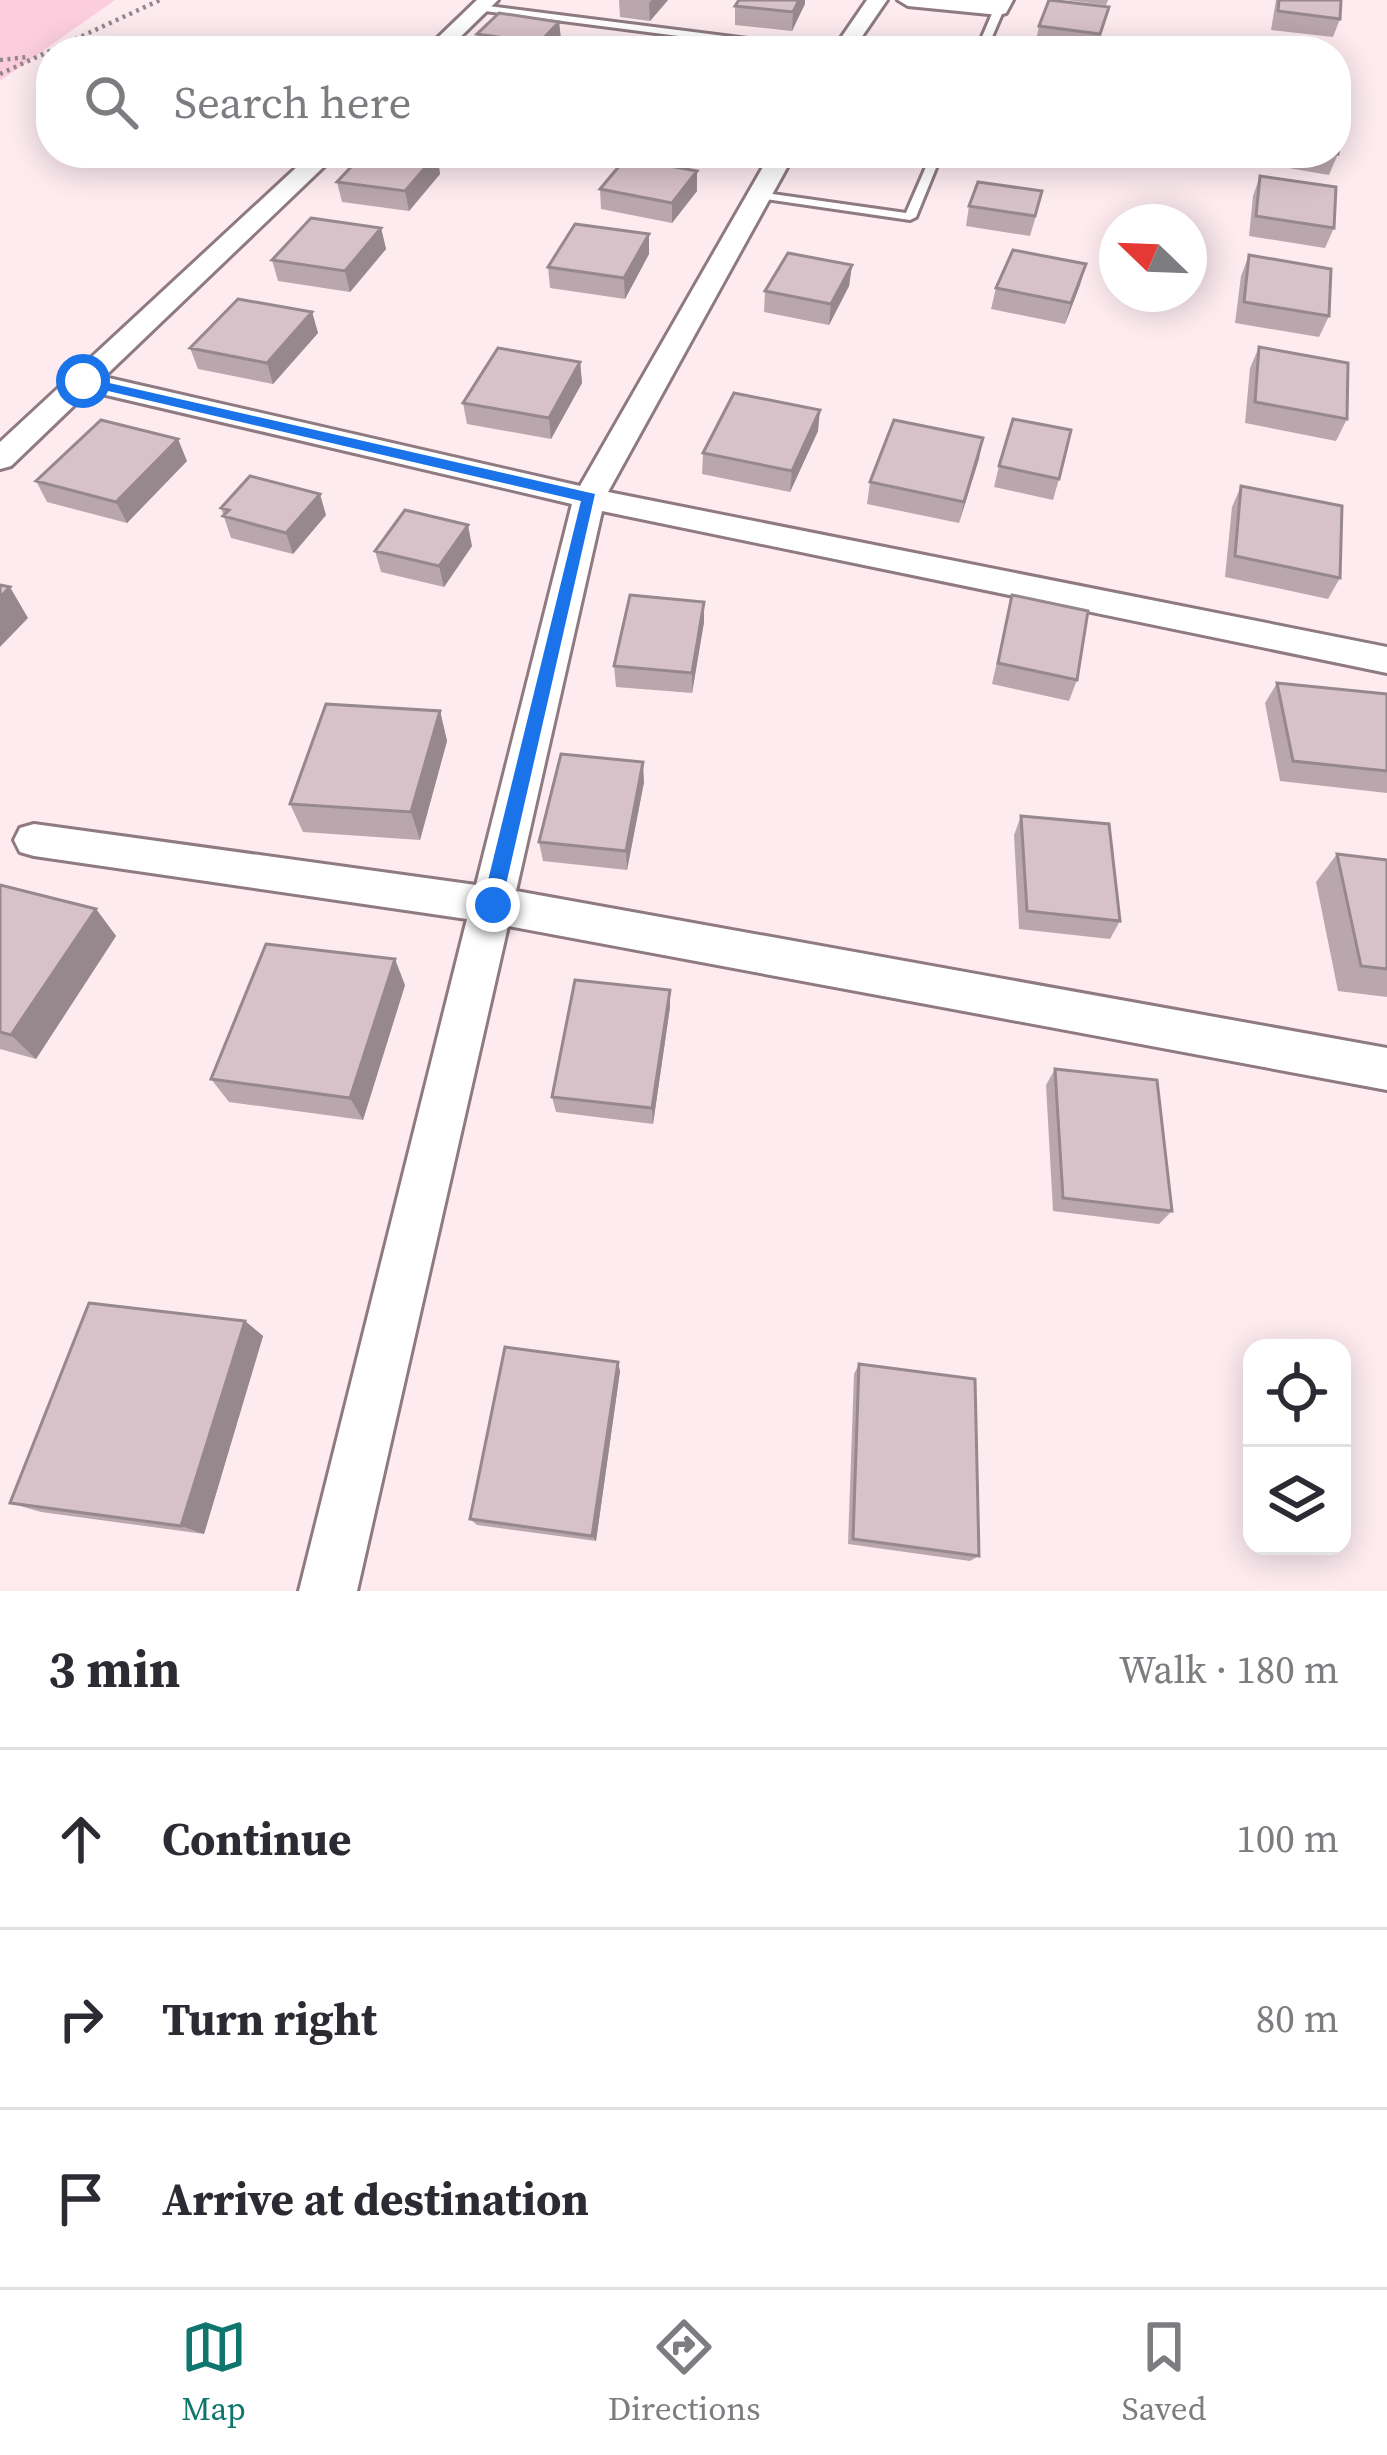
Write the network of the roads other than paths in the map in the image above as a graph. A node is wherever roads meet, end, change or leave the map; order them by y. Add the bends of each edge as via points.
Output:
1 (877, 0) edge
2 (908, 0) edge
3 (484, 4) edge
4 (1001, 5) edge
5 (450, 36) edge
6 (712, 36) edge
7 (852, 36) edge
8 (988, 36) edge
9 (310, 168) edge
10 (775, 168) edge
11 (931, 168) edge
12 (759, 196) junction
13 (83, 381) junction
14 (0, 459) edge
15 (589, 498) junction
16 (1387, 660) edge
17 (34, 841) dead end
18 (493, 905) junction
19 (1387, 1069) edge
20 (328, 1591) edge

1 - 7 street
2 - 4 street
3 - 5 street
3 - 6 lane
4 - 8 lane
9 - 13 street
10 - 12 street
11 - 12 lane via 910,217
12 - 15 street
13 - 14 street
13 - 15 street
15 - 16 street
15 - 18 street
17 - 18 street
18 - 19 street
18 - 20 street

